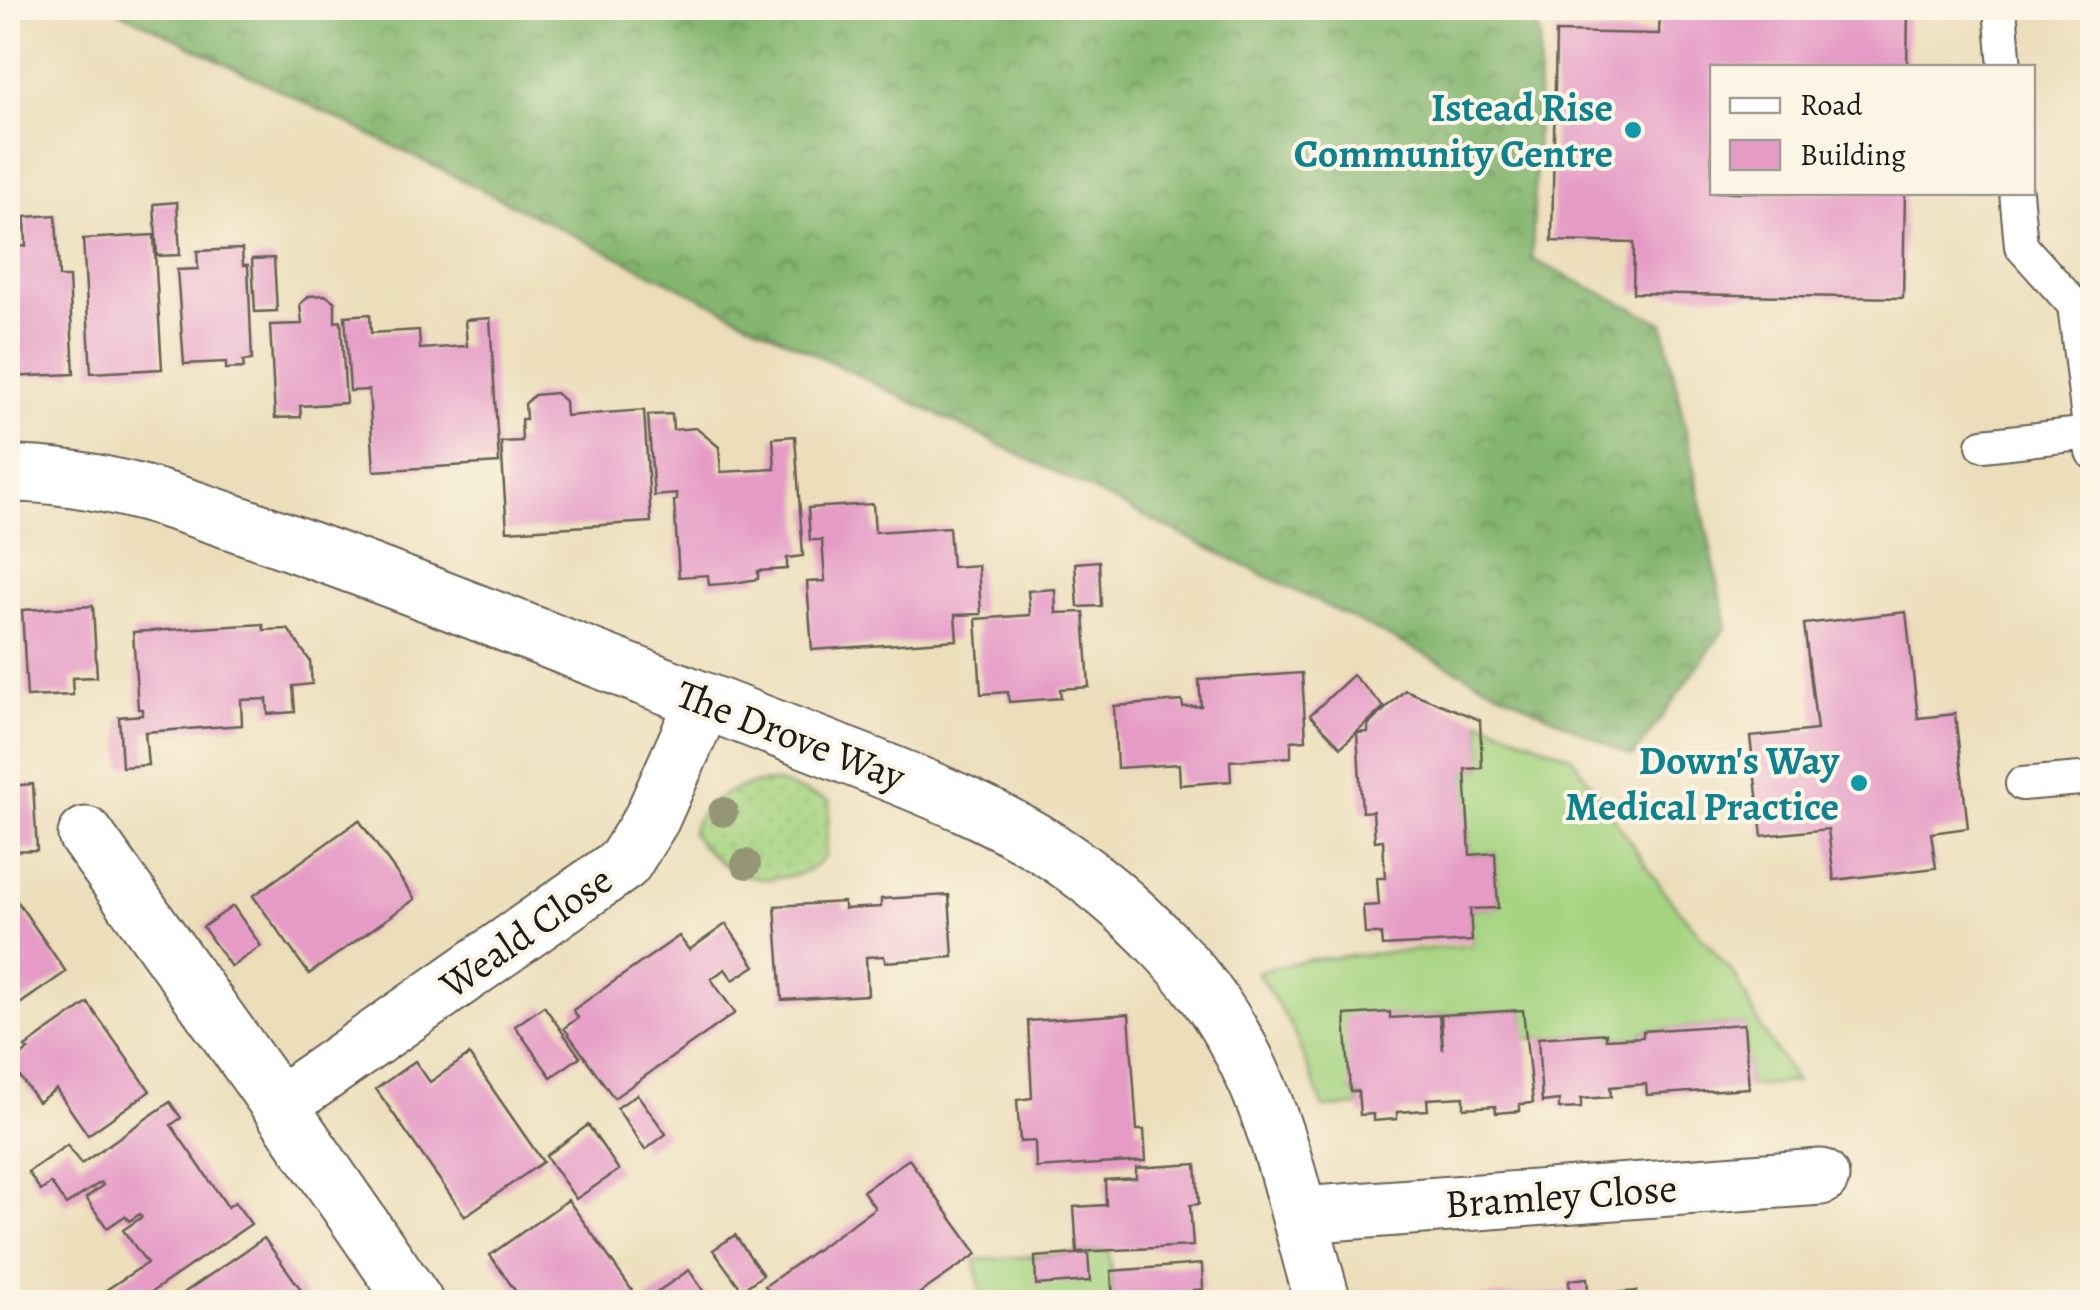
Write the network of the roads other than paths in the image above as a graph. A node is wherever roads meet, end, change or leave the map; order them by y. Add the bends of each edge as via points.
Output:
1 (2000, 8) edge
2 (2006, 65) edge
3 (2016, 195) edge
4 (2091, 442) edge
5 (1984, 445) dead end
6 (8, 474) edge
7 (704, 701) junction
8 (2092, 778) edge
9 (2022, 784) dead end
10 (86, 836) dead end
11 (279, 1106) junction
12 (1821, 1177) dead end
13 (1301, 1215) junction
14 (416, 1302) edge
15 (1323, 1302) edge

1 - 2 lane
3 - 4 lane via 2021,246 2074,305
4 - 5 lane
6 - 7 street, The Drove Way via 76,478 174,501
7 - 11 street, Weald Close via 652,818 624,862
7 - 13 street, The Drove Way via 963,802 1048,848 1121,904 1172,952 1240,1043 1270,1112
8 - 9 lane
10 - 11 street
11 - 14 street
12 - 13 street, Bramley Close
13 - 15 street, The Drove Way

